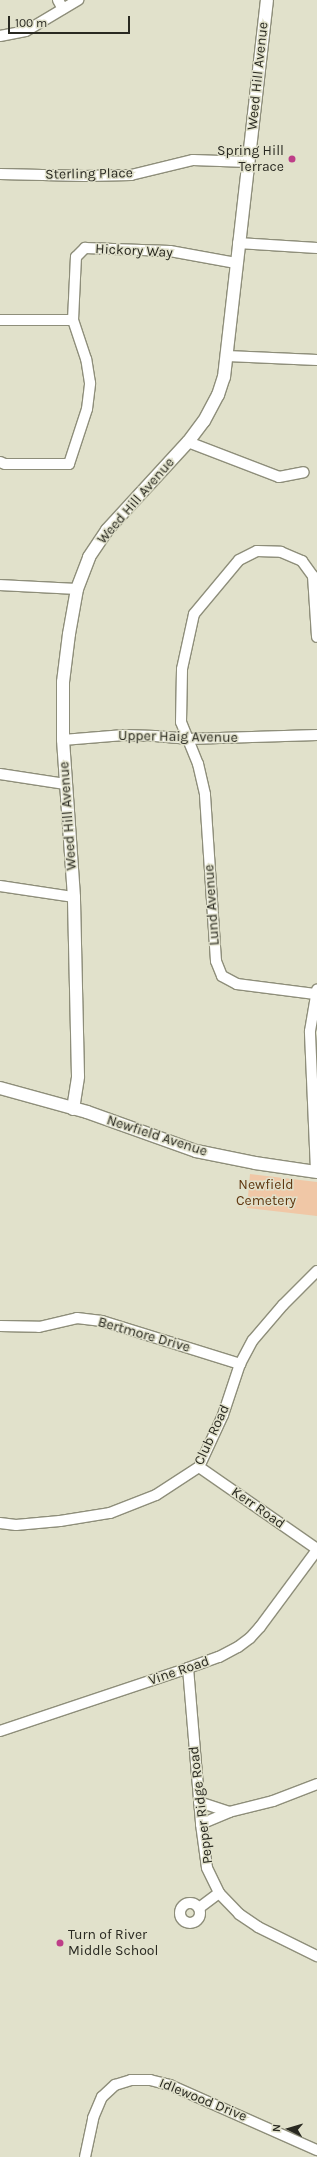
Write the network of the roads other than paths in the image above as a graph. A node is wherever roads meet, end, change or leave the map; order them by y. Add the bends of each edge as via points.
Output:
1 (58, 0) edge
2 (78, 0) edge
3 (267, 0) edge
4 (63, 9) junction
5 (0, 36) edge
6 (248, 162) junction
7 (0, 174) edge
8 (238, 243) junction
9 (317, 248) edge
10 (236, 263) junction
11 (0, 320) edge
12 (73, 320) junction
13 (227, 356) junction
14 (317, 360) edge
15 (188, 442) junction
16 (0, 462) edge
17 (304, 472) dead end
18 (0, 585) edge
19 (77, 589) junction
20 (317, 637) edge
21 (317, 735) edge
22 (187, 739) junction
23 (63, 740) junction
24 (0, 774) edge
25 (65, 784) junction
26 (0, 886) edge
27 (74, 897) junction
28 (316, 992) edge
29 (0, 1088) edge
30 (73, 1108) junction
31 (316, 1172) edge
32 (317, 1271) edge
33 (0, 1326) edge
34 (240, 1364) junction
35 (199, 1467) junction
36 (0, 1523) edge
37 (317, 1550) edge
38 (188, 1668) junction
39 (0, 1731) edge
40 (317, 1784) edge
41 (199, 1802) junction
42 (229, 1812) junction
43 (201, 1824) junction
44 (219, 1893) junction
45 (199, 1908) dead end
46 (317, 1956) edge
47 (317, 2150) edge
48 (85, 2157) edge

1 - 4 street
2 - 4 street
3 - 6 main road, Weed Hill Avenue
4 - 5 street via 26,31
6 - 7 street, Sterling Place via 193,160 131,175
6 - 8 main road, Weed Hill Avenue
8 - 9 street
8 - 10 main road, Weed Hill Avenue
10 - 12 street, Hickory Way via 170,251 84,248 76,257
10 - 13 main road, Weed Hill Avenue
11 - 12 street
12 - 16 street via 86,358 90,383 87,409 69,464
13 - 14 street
13 - 15 main road, Weed Hill Avenue via 218,395 204,421
15 - 17 street via 279,477
15 - 19 main road, Weed Hill Avenue via 107,530 90,557
18 - 19 street
19 - 23 main road, Weed Hill Avenue via 63,682
20 - 22 street, Lund Avenue via 313,576 302,560 281,552 257,551 239,560 194,614 182,669 181,722
21 - 22 street, Upper Haig Avenue
22 - 23 street, Upper Haig Avenue via 124,735
22 - 28 street, Lund Avenue via 198,764 205,794 216,961 222,976 237,984
23 - 25 main road, Weed Hill Avenue
24 - 25 street
25 - 27 main road, Weed Hill Avenue
26 - 27 street
27 - 30 main road, Weed Hill Avenue via 78,1076
28 - 31 street via 310,1031
29 - 30 main road, Newfield Avenue
30 - 31 main road, Newfield Avenue via 196,1150 255,1163
32 - 34 street, Club Road via 253,1340
33 - 34 street, Bertmore Drive via 39,1327 78,1318 102,1321
34 - 35 street, Club Road via 223,1415
35 - 36 street, Club Road via 156,1495 110,1513 60,1522 16,1525
35 - 37 street, Kerr Road
37 - 38 street, Vine Road via 250,1638 219,1657
38 - 39 street, Vine Road
38 - 41 street, Pepper Ridge Road
40 - 42 street via 273,1801
41 - 42 street
41 - 43 street, Pepper Ridge Road
42 - 43 street
43 - 44 street, Pepper Ridge Road via 207,1868
44 - 45 street
44 - 46 street, Pepper Ridge Road via 239,1914 258,1928
47 - 48 street, Idlewood Drive via 170,2085 150,2080 131,2080 115,2085 102,2098 93,2118

